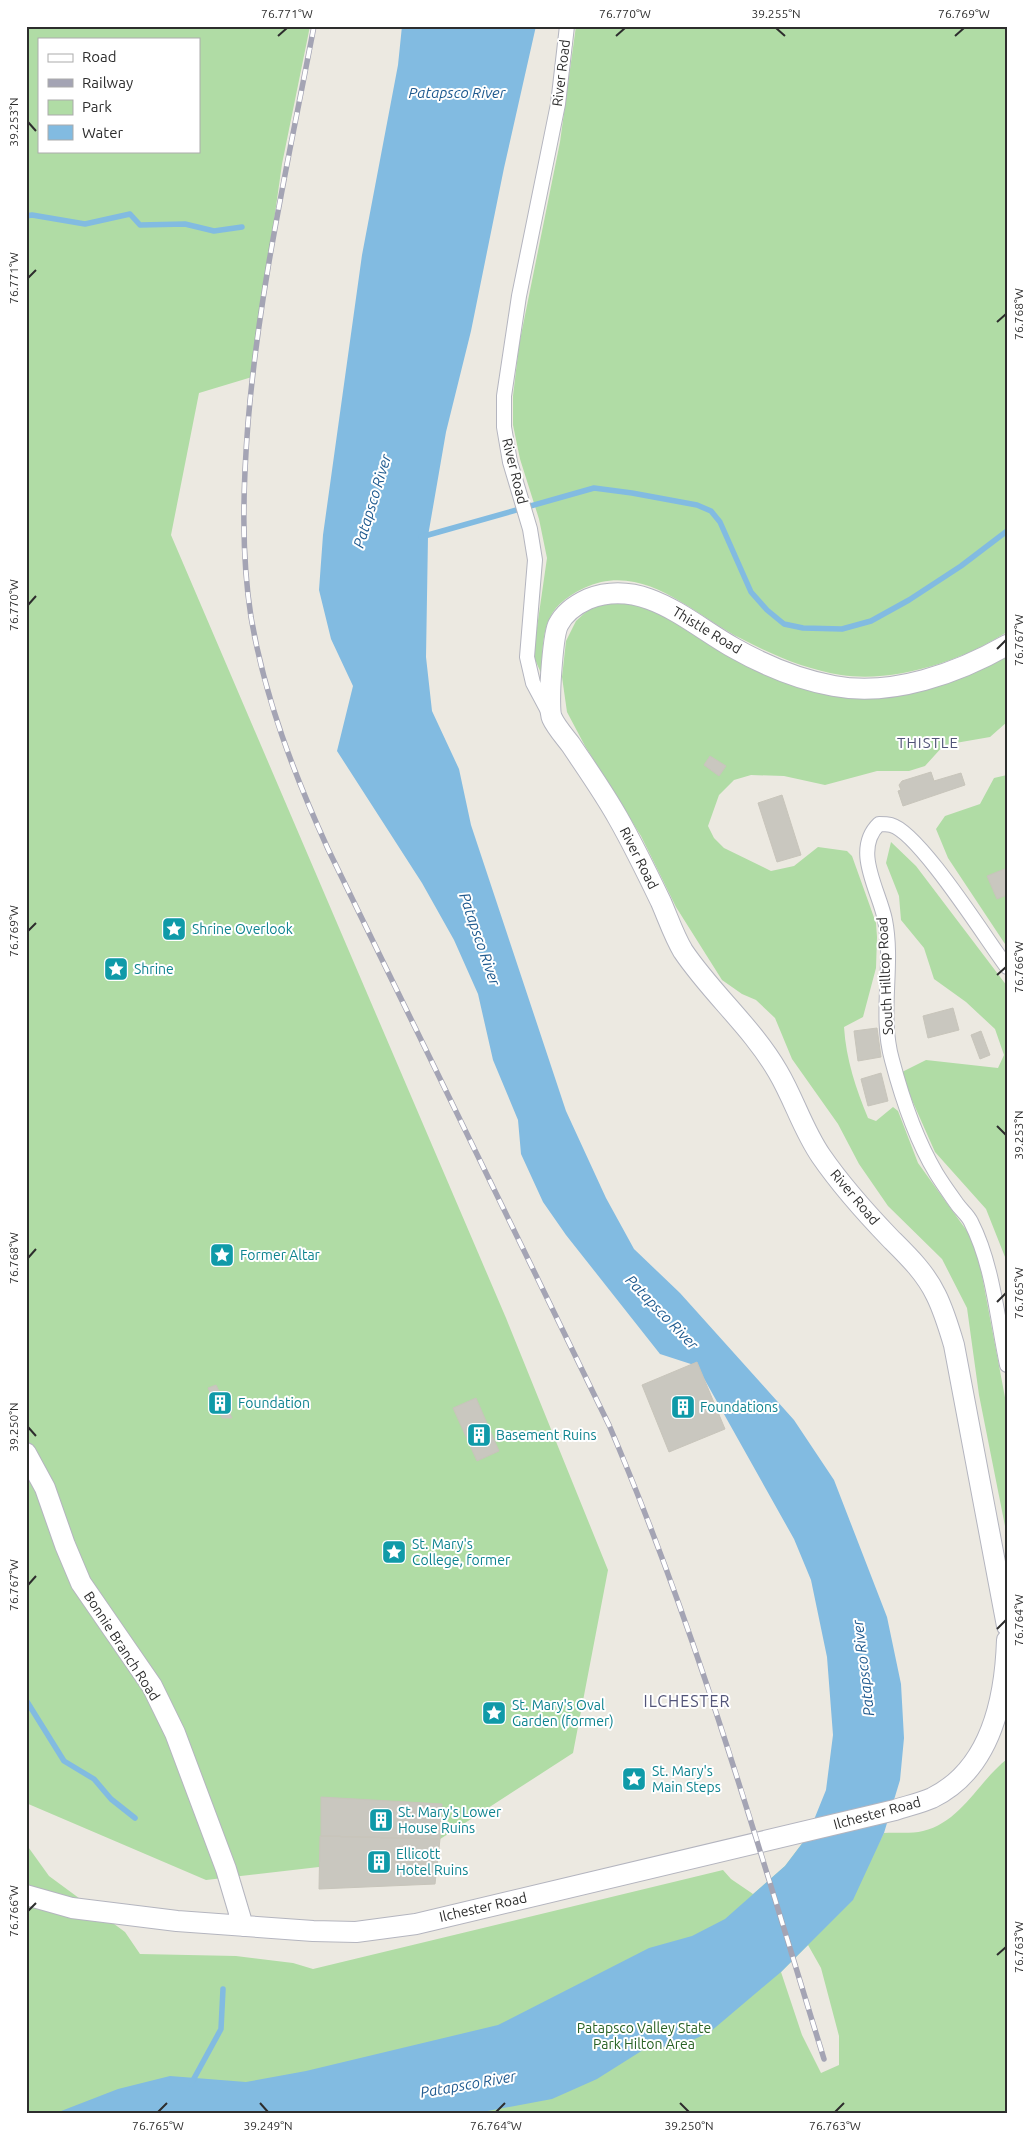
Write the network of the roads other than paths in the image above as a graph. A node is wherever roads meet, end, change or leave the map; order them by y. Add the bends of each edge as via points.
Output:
1 (567, 26) edge
2 (1007, 645) edge
3 (550, 716) junction
4 (1007, 967) edge
5 (1007, 1365) edge
6 (26, 1453) edge
7 (1004, 1591) edge
8 (1007, 1626) edge
9 (1007, 1640) edge
10 (26, 1895) edge
11 (243, 1926) junction

1 - 3 street, River Road via 556,113 519,296 504,396 504,427 535,560 527,657 532,682
2 - 3 street, Thistle Road via 949,671 903,685 867,690 834,686 802,677 735,649 663,604 620,593 599,595 581,602 558,625 553,648
3 - 7 street, River Road via 634,846 680,947 754,1037 778,1073 819,1154 849,1192 914,1262 935,1293 954,1345
4 - 5 street, South Hilltop Road via 916,844 892,825 879,824 868,840 868,851 870,870 885,920 886,1028 891,1058 923,1150 936,1174 970,1220 980,1243
6 - 11 street, Bonnie Branch Road via 46,1488 81,1582 152,1686 175,1733 226,1868
7 - 8 street, River Road
9 - 11 street, Ilchester Road via 1001,1697 983,1750 964,1776 932,1798 895,1810 416,1924 356,1932
10 - 11 street, Ilchester Road via 72,1908

